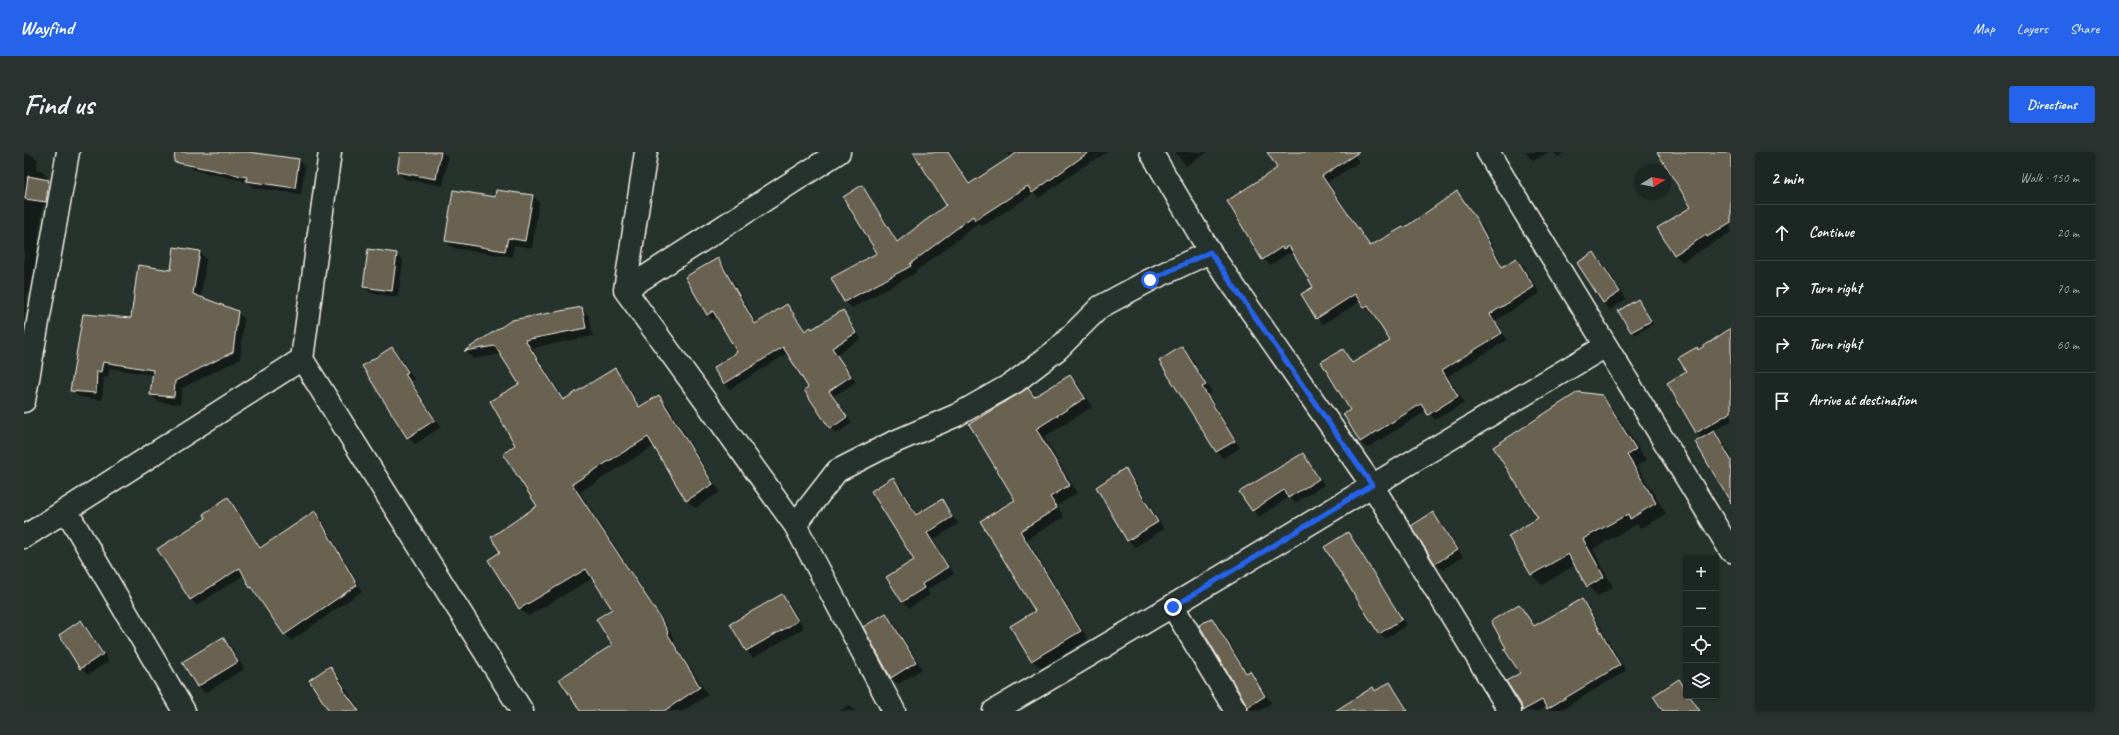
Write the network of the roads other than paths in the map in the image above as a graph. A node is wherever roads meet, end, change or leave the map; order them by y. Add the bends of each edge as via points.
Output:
1 (68, 152) edge
2 (330, 152) edge
3 (646, 152) edge
4 (839, 152) edge
5 (1151, 152) edge
6 (1488, 152) edge
7 (1210, 252) junction
8 (625, 290) junction
9 (1606, 346) junction
10 (302, 359) junction
11 (24, 401) edge
12 (1372, 485) junction
13 (66, 510) junction
14 (795, 525) junction
15 (24, 537) edge
16 (1731, 551) edge
17 (1173, 607) junction
18 (184, 711) edge
19 (522, 711) edge
20 (894, 711) edge
21 (994, 711) edge
22 (1236, 711) edge
23 (1510, 711) edge

1 - 11 street
2 - 10 street
3 - 8 street
4 - 8 street
5 - 7 street
6 - 9 street
7 - 12 street
7 - 14 street via 1150,280 1100,308 1058,349 1014,382 957,415 892,443 837,471
8 - 14 street
9 - 12 street
9 - 16 street
10 - 13 street
10 - 19 street
12 - 17 street
12 - 23 street
13 - 15 street
13 - 18 street
14 - 20 street
17 - 21 street
17 - 22 street

